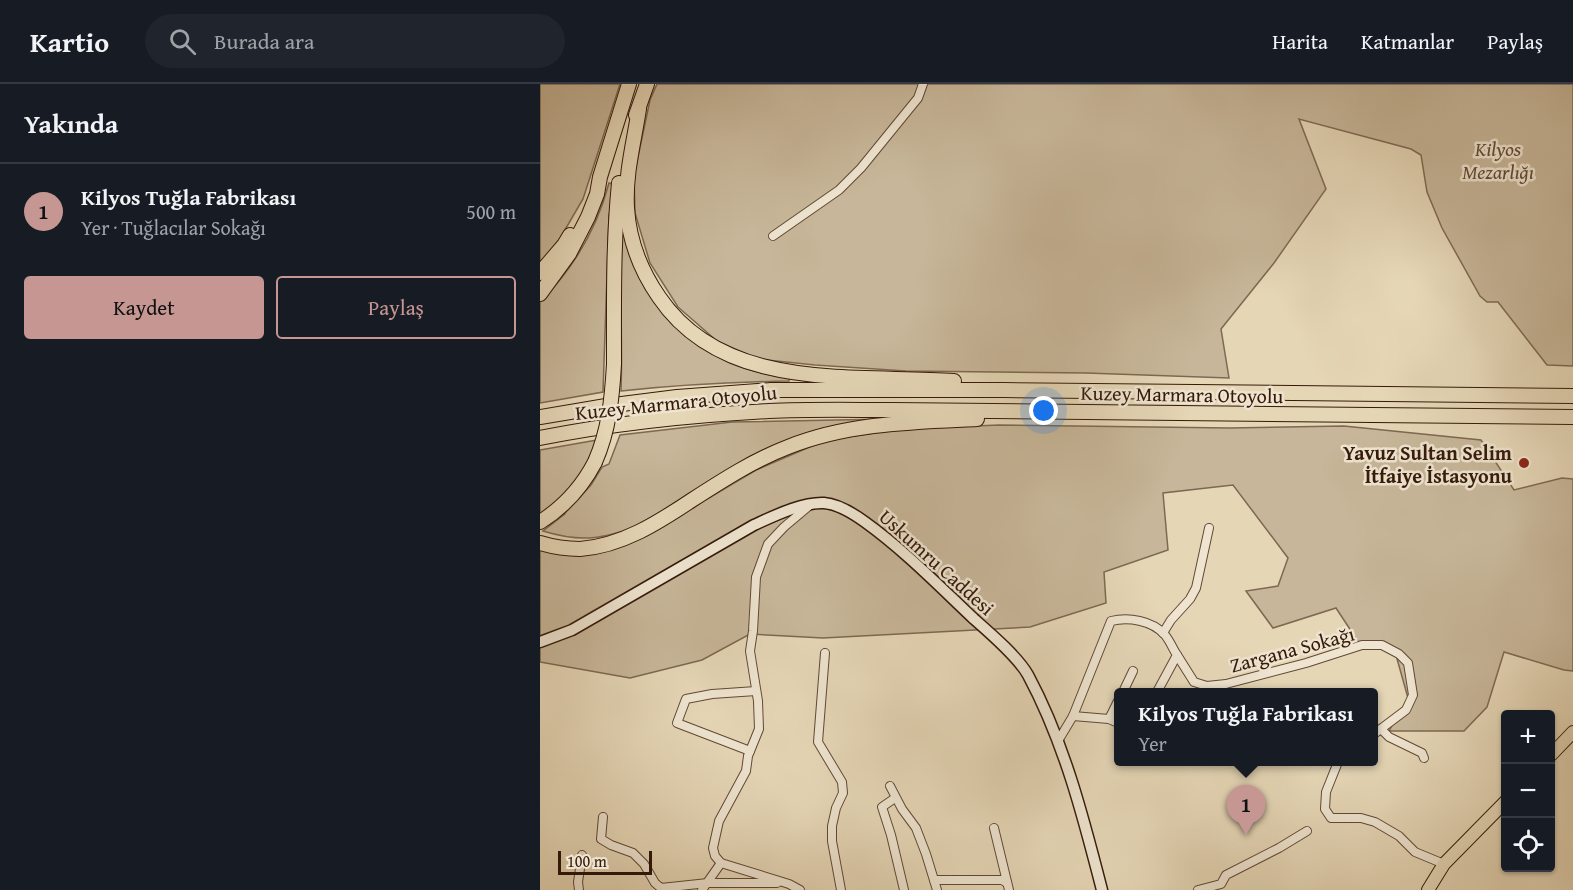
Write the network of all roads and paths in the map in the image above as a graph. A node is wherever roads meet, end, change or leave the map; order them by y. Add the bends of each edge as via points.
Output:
1 (629, 84) edge
2 (647, 84) edge
3 (923, 84) edge
4 (639, 109) junction
5 (600, 177) junction
6 (773, 236) dead end
7 (540, 273) edge
8 (540, 294) edge
9 (1004, 390) junction
10 (1573, 396) edge
11 (1100, 412) junction
12 (540, 417) edge
13 (1573, 417) edge
14 (540, 438) edge
15 (811, 505) junction
16 (545, 519) edge
17 (1209, 528) dead end
18 (540, 543) edge
19 (1163, 633) junction
20 (540, 642) edge
21 (825, 653) dead end
22 (1178, 656) junction
23 (1133, 671) dead end
24 (1125, 688) edge
25 (1160, 688) edge
26 (756, 691) junction
27 (1114, 710) edge
28 (1073, 716) junction
29 (1109, 719) junction
30 (1114, 721) edge
31 (1378, 730) edge
32 (1378, 731) edge
33 (1573, 732) edge
34 (1058, 741) junction
35 (750, 751) junction
36 (1555, 751) edge
37 (1424, 758) dead end
38 (1336, 766) edge
39 (890, 786) dead end
40 (896, 798) junction
41 (1501, 806) edge
42 (603, 817) dead end
43 (994, 828) dead end
44 (1307, 831) dead end
45 (582, 855) dead end
46 (721, 863) junction
47 (1444, 864) junction
48 (934, 880) junction
49 (708, 883) junction
50 (784, 883) junction
51 (1008, 886) edge
52 (673, 889) edge
53 (579, 890) edge
54 (702, 890) edge
55 (800, 890) edge
56 (841, 890) edge
57 (904, 890) edge
58 (937, 890) edge
59 (1102, 890) edge
60 (1198, 890) edge
61 (1428, 890) edge

1 - 5 highway
2 - 4 highway
3 - 6 street via 918,98 854,176
4 - 9 highway via 627,186 631,235 651,284 685,327 739,360 783,372 956,381
4 - 16 highway, bridge via 628,140 618,196 613,391 604,441 582,484
5 - 7 highway via 564,245
5 - 8 highway via 580,235
9 - 10 highway, Kuzey Marmara Otoyolu
9 - 12 highway, Kuzey Marmara Otoyolu via 730,392
11 - 13 highway, Kuzey Marmara Otoyolu
11 - 14 highway, Kuzey Marmara Otoyolu via 771,411 650,421
11 - 18 highway via 1047,419 880,425 824,435 764,458 627,537 580,549
15 - 20 main road, Uskumru Caddesi via 754,525 572,630
15 - 26 street via 768,544 756,577 750,651
15 - 34 main road, Uskumru Caddesi via 824,503 863,520 893,543 1006,649 1027,672
17 - 19 street via 1196,588
19 - 22 street, Zargana Sokağı
19 - 28 street via 1147,623 1123,618 1111,621
21 - 56 street via 818,742 842,782 843,793 832,826
22 - 25 street
22 - 31 street, Zargana Sokağı via 1194,682 1208,686 1235,682 1362,645 1382,645 1408,663 1413,695 1406,710
23 - 24 street
26 - 35 street via 760,719
26 - 35 street via 686,699 677,723
27 - 29 street
28 - 29 street
28 - 34 street
29 - 30 street
32 - 37 street via 1422,753
33 - 36 main road
34 - 59 main road, Uskumru Caddesi
35 - 46 street via 746,771 719,821 713,848
38 - 47 street via 1326,792 1325,809 1331,818 1376,822 1415,852
39 - 40 street
40 - 48 street via 916,828
40 - 57 street via 882,807
41 - 47 main road
42 - 52 street via 601,839 633,853 655,883
43 - 51 street
44 - 60 street via 1226,875 1221,884
45 - 53 street
46 - 49 street
46 - 50 street
47 - 61 main road
48 - 51 street via 1002,880
48 - 58 street
49 - 50 street
49 - 52 street
49 - 54 street
50 - 55 street

